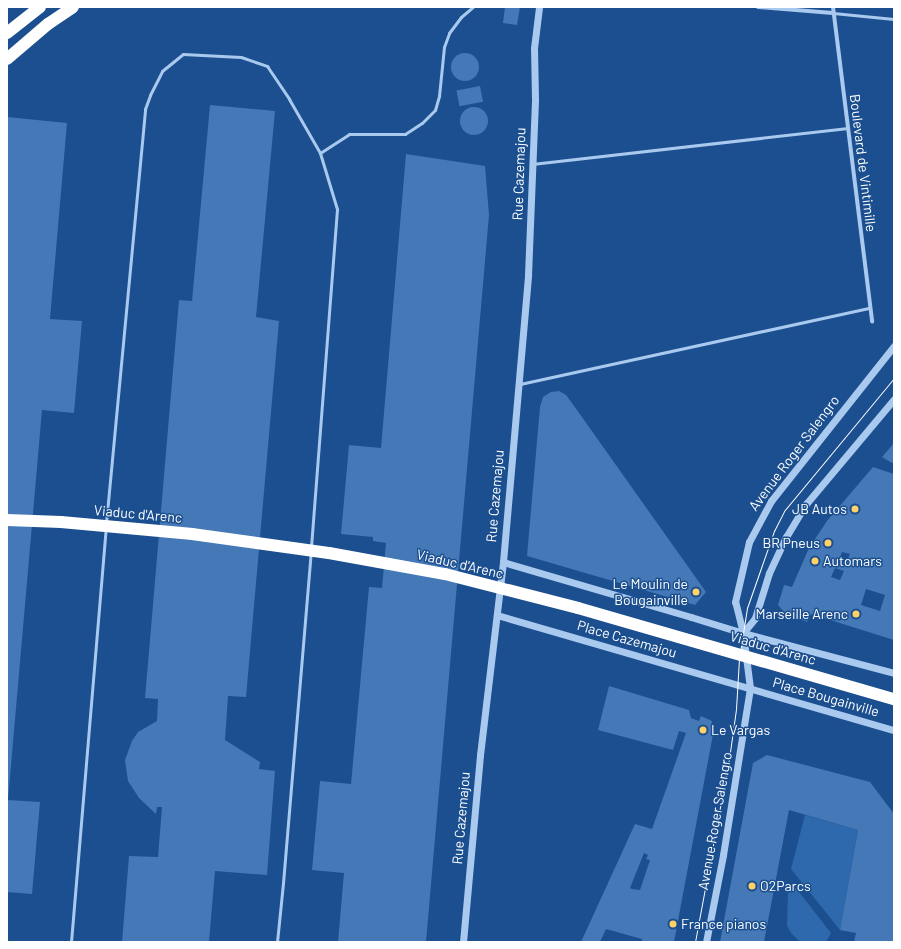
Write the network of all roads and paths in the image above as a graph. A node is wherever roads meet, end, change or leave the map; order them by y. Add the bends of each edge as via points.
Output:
1 (40, 7) edge
2 (73, 7) edge
3 (473, 7) edge
4 (540, 7) edge
5 (758, 7) edge
6 (833, 7) edge
7 (833, 13) junction
8 (894, 19) edge
9 (7, 33) edge
10 (7, 59) edge
11 (848, 128) junction
12 (320, 153) junction
13 (532, 164) junction
14 (870, 308) junction
15 (872, 322) dead end
16 (894, 346) edge
17 (518, 384) junction
18 (894, 399) edge
19 (7, 520) edge
20 (503, 562) junction
21 (497, 615) junction
22 (743, 633) junction
23 (894, 673) edge
24 (750, 688) junction
25 (894, 699) edge
26 (894, 730) edge
27 (72, 942) edge
28 (276, 942) edge
29 (463, 942) edge
30 (706, 942) edge

1 - 9 highway
2 - 10 highway via 48,24
3 - 12 lane via 461,17 449,33 444,47 435,110 422,123 405,134 349,134
4 - 13 street, Rue Cazemajou via 534,48
5 - 7 street
6 - 7 street, Boulevard de Vintimille
7 - 8 lane
7 - 11 street, Boulevard de Vintimille
11 - 13 lane
11 - 14 street, Boulevard de Vintimille
12 - 27 lane via 267,66 241,57 183,54 162,71 145,109 111,468
12 - 28 lane via 337,208 296,742
13 - 17 street, Rue Cazemajou via 528,275
14 - 15 street, Boulevard de Vintimille
14 - 17 lane
16 - 22 street, Avenue Roger Salengro via 771,501 756,525 745,555 735,602
17 - 20 street, Rue Cazemajou
18 - 22 street via 806,504 786,536 769,573 756,618
19 - 25 highway, Viaduc d'Arenc via 61,522 192,534 330,553 445,574 578,608
20 - 21 street, Rue Cazemajou
20 - 22 street
21 - 24 street, Place Cazemajou
21 - 29 street, Rue Cazemajou via 480,755
22 - 23 street
22 - 24 street, Avenue Roger Salengro
24 - 26 street, Place Bougainville
24 - 30 street, Avenue Roger Salengro

